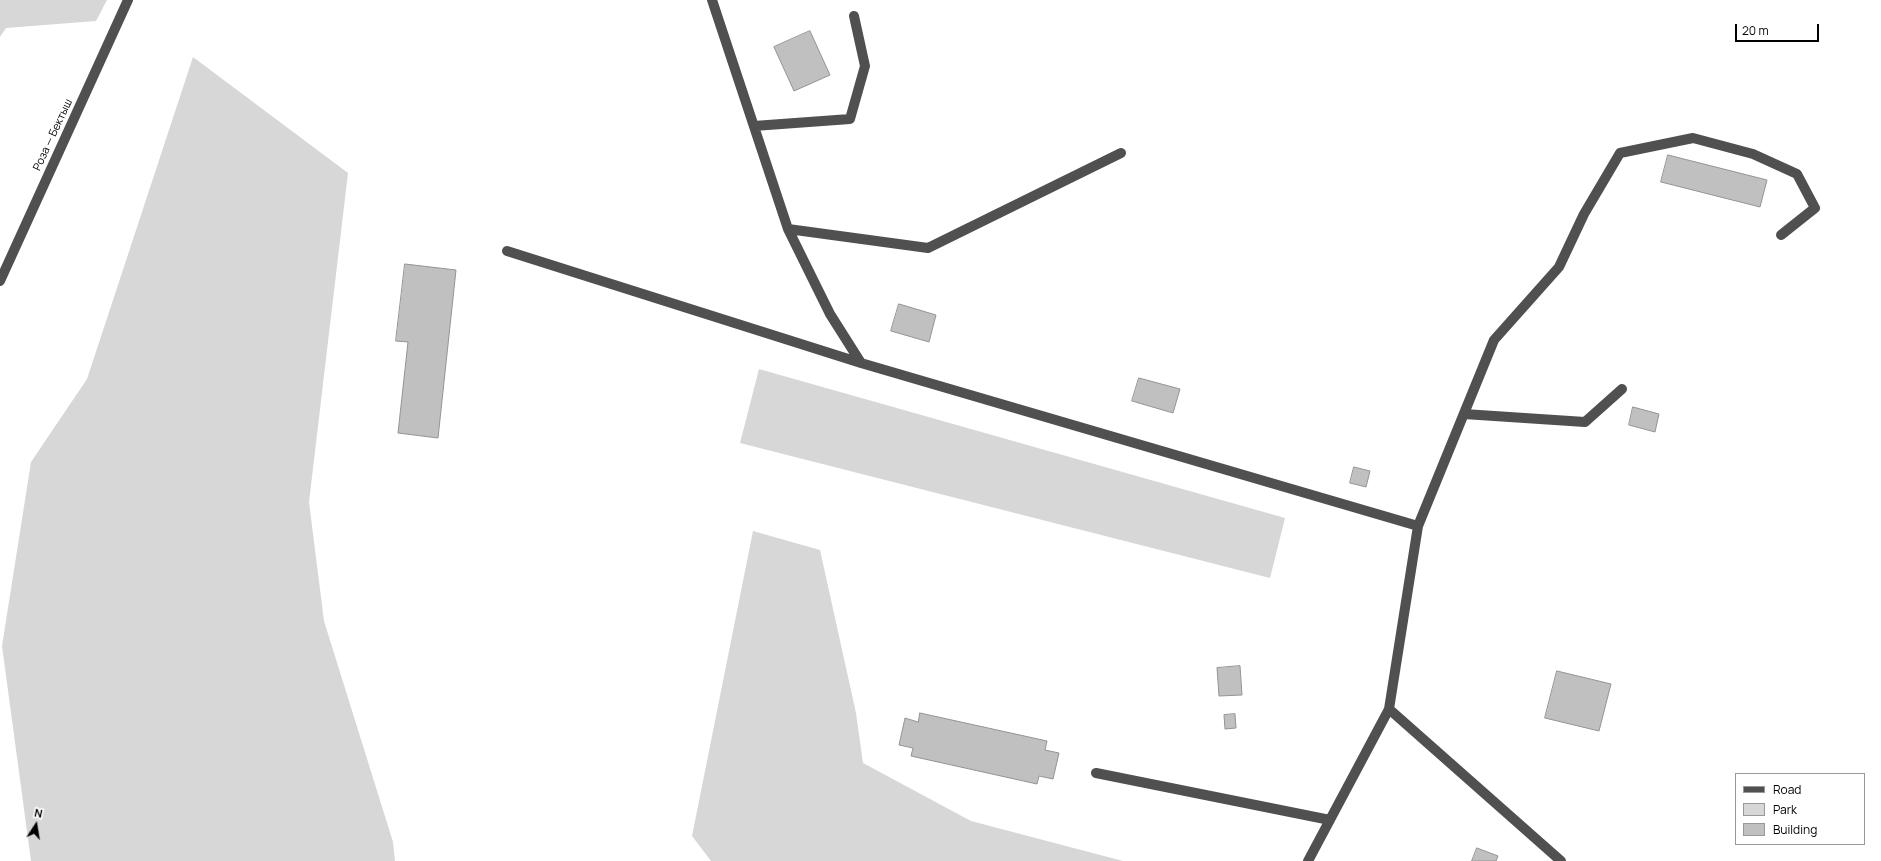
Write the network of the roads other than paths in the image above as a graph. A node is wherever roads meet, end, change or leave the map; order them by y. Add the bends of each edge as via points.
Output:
1 (128, 0) edge
2 (712, 0) edge
3 (854, 16) dead end
4 (754, 126) junction
5 (1121, 153) dead end
6 (788, 229) junction
7 (1780, 235) dead end
8 (507, 251) dead end
9 (0, 281) edge
10 (861, 363) junction
11 (1622, 389) dead end
12 (1464, 414) junction
13 (1418, 526) junction
14 (1389, 709) junction
15 (1096, 773) dead end
16 (1330, 820) junction
17 (1308, 861) edge
18 (1561, 861) edge

1 - 9 street, Роза — Бектыш
2 - 4 street
3 - 4 street via 865,66 850,119
4 - 6 street
5 - 6 street via 928,248
6 - 10 street via 830,314
7 - 12 street via 1815,208 1797,174 1753,154 1693,138 1620,153 1584,214 1559,268 1494,340
8 - 10 street
10 - 13 street
11 - 12 street via 1585,422
12 - 13 street
13 - 14 street
14 - 16 street
14 - 18 street
15 - 16 street
16 - 17 street

